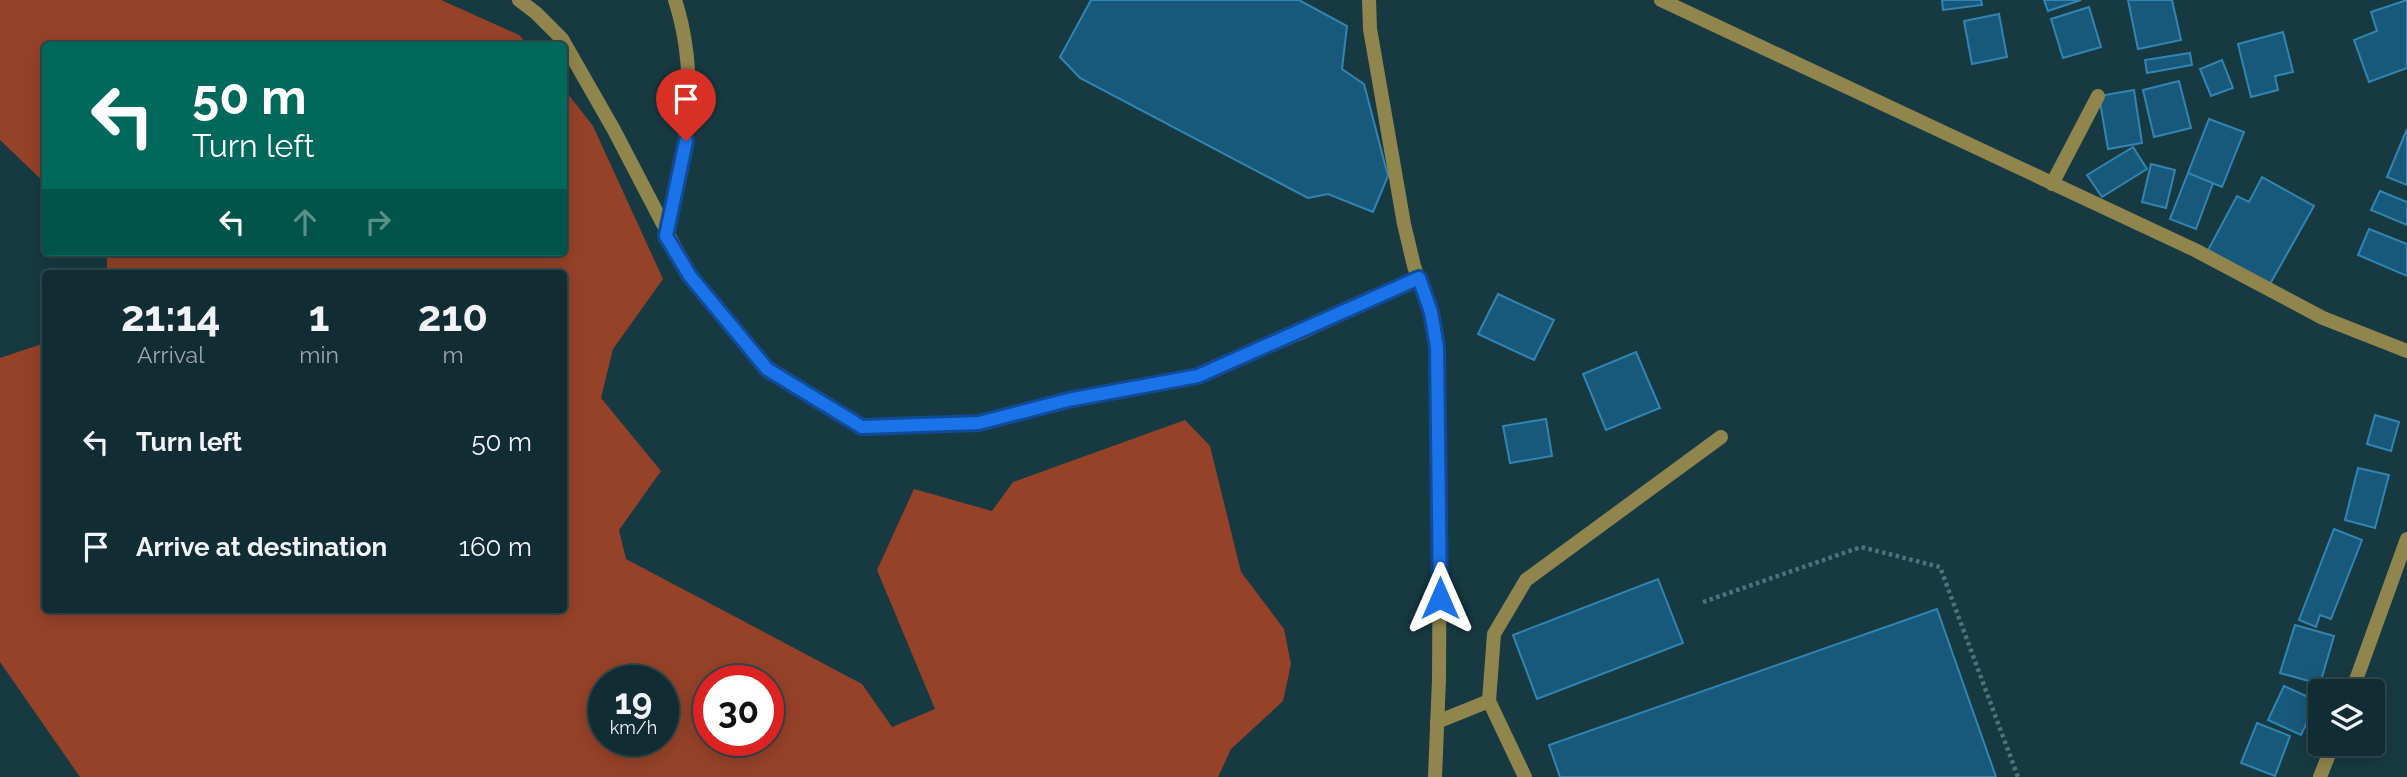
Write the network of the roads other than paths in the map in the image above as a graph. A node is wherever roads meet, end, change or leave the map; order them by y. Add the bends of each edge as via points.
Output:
1 (519, 0) edge
2 (675, 0) edge
3 (1368, 0) edge
4 (1661, 0) edge
5 (564, 42) edge
6 (567, 48) edge
7 (2098, 96) dead end
8 (2052, 184) junction
9 (666, 236) junction
10 (1419, 278) junction
11 (2407, 351) edge
12 (1721, 437) dead end
13 (2407, 539) edge
14 (2356, 679) edge
15 (1489, 701) junction
16 (1437, 722) junction
17 (2328, 756) edge
18 (1435, 777) edge
19 (1525, 777) edge
20 (2320, 777) edge

1 - 5 street
2 - 9 street via 685,29 690,70 689,118
3 - 10 street via 1399,196
4 - 8 street
6 - 9 street
7 - 8 street
8 - 11 street via 2195,250 2323,318
9 - 10 street via 690,276 767,369 862,427 979,423 1068,400 1198,376
10 - 16 street via 1437,347
12 - 15 street via 1526,580 1494,634
13 - 14 street
15 - 16 street
15 - 19 street
16 - 18 street
17 - 20 street

